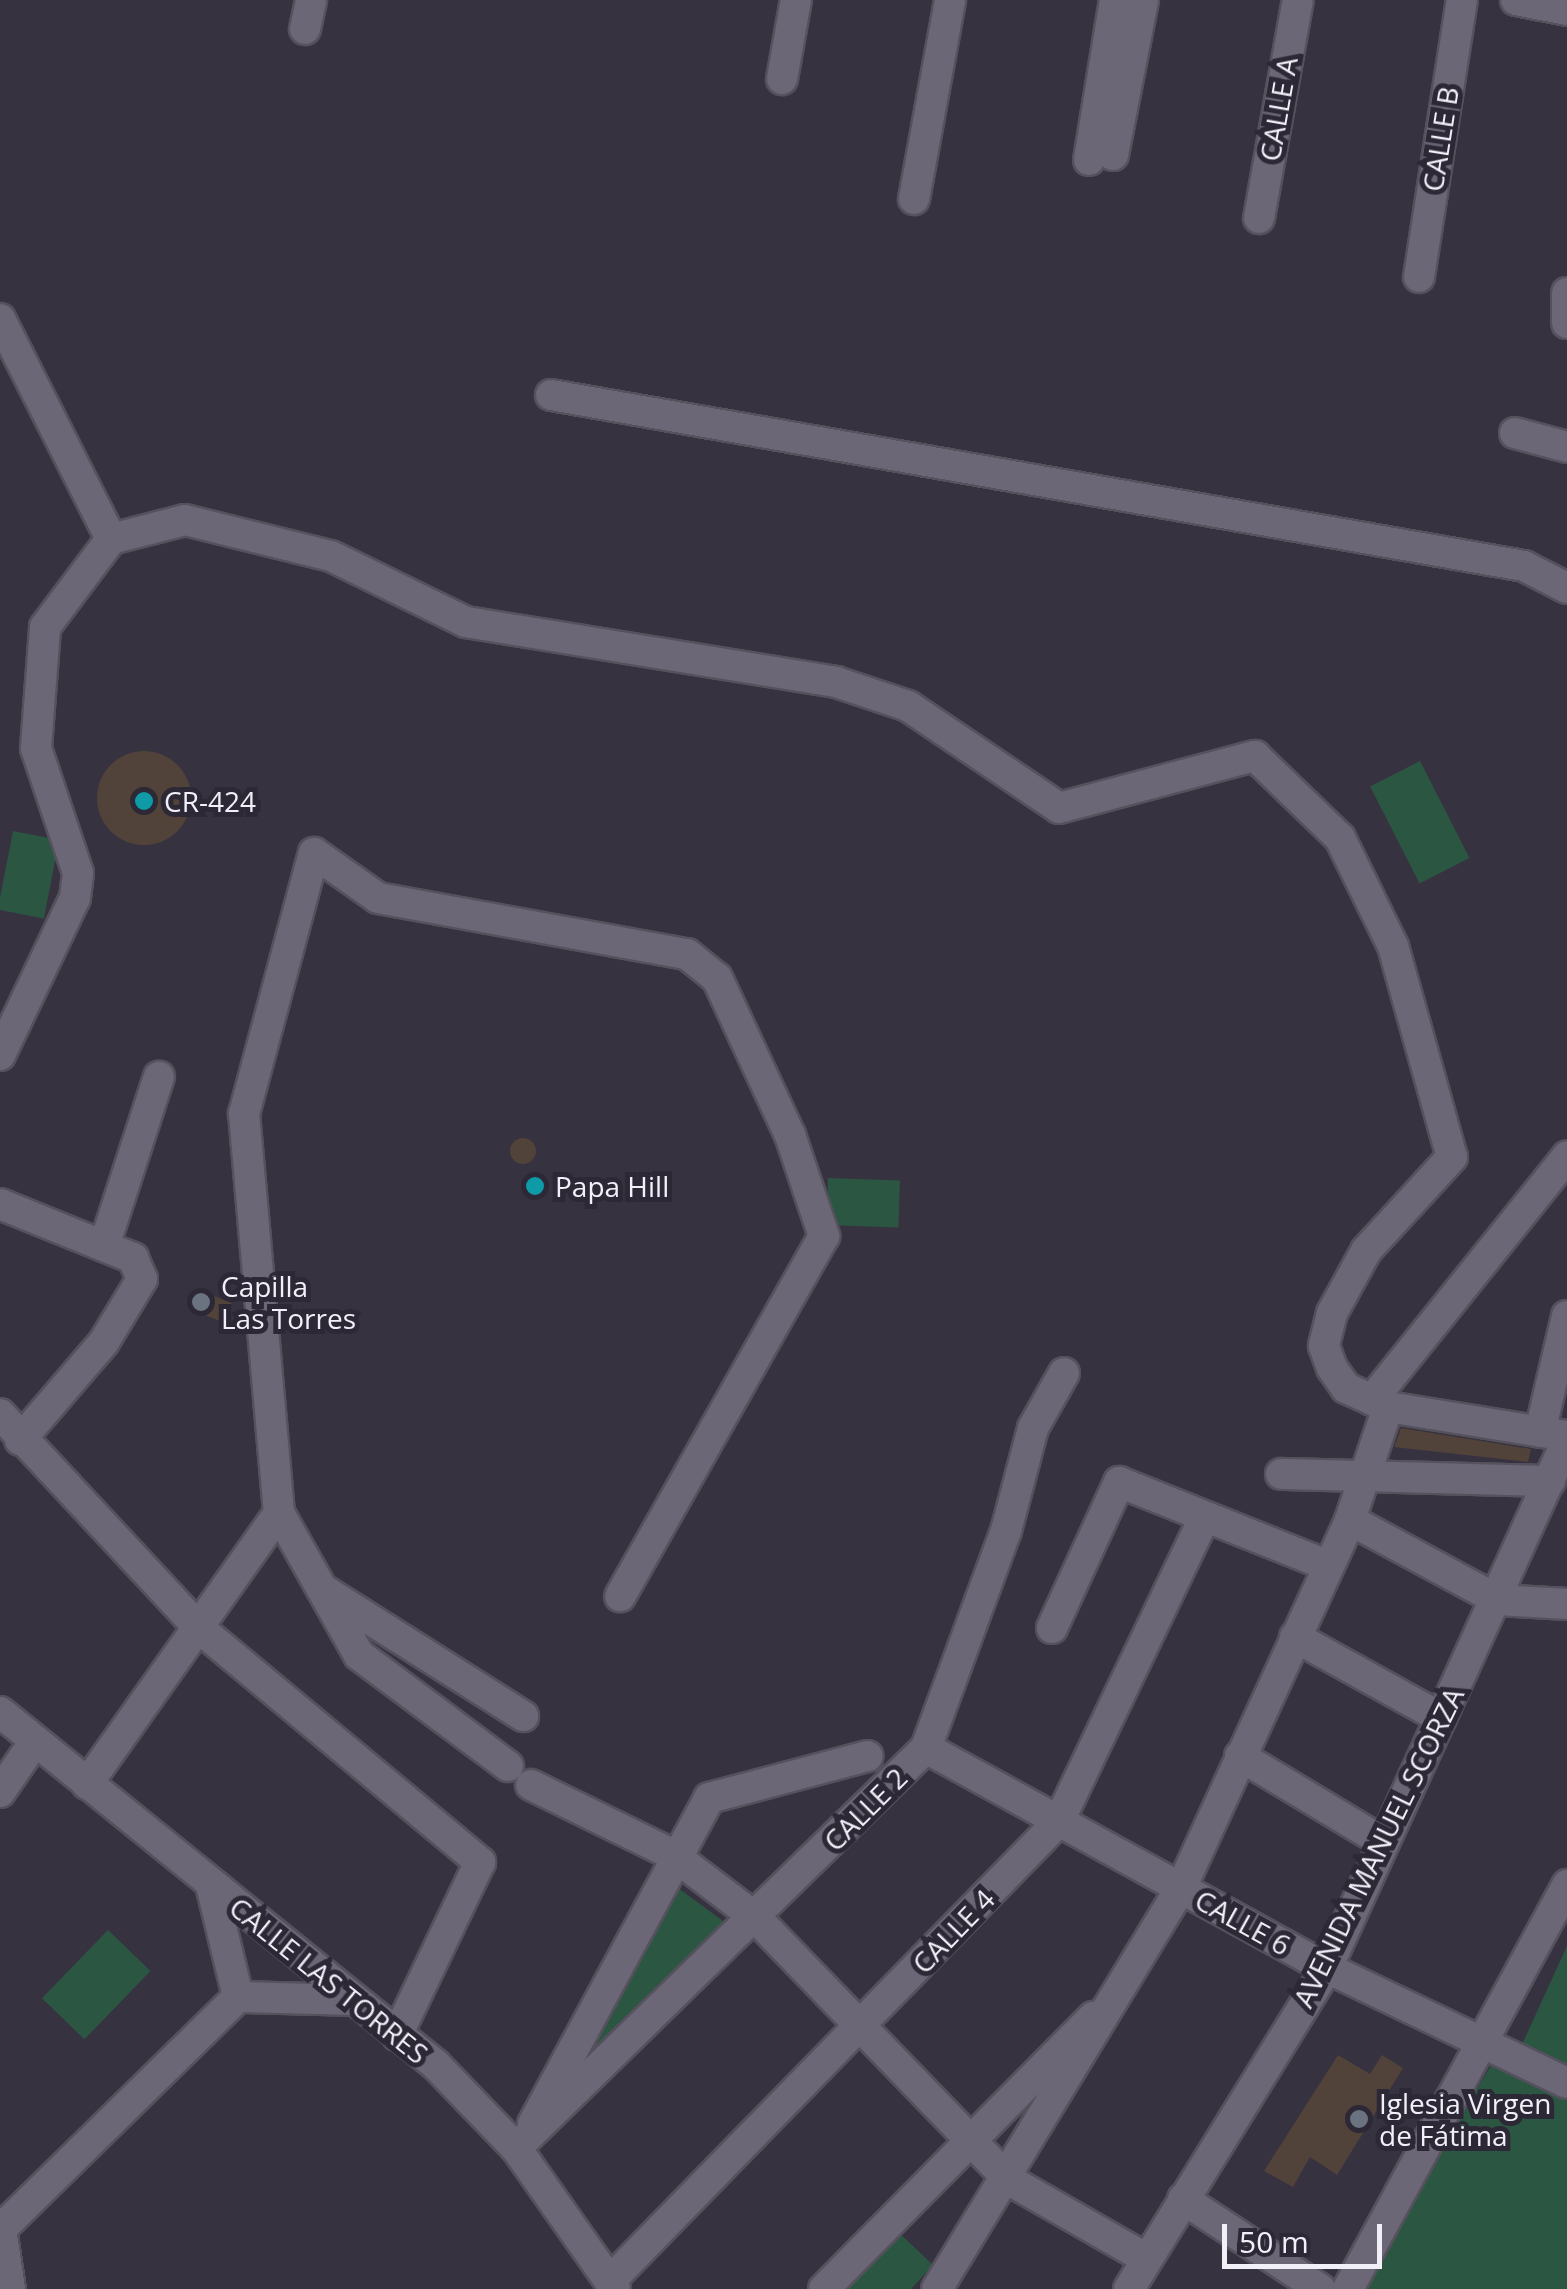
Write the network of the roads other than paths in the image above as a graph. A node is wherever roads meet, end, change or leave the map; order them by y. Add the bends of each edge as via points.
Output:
1 (796, 0) edge
2 (950, 0) edge
3 (1115, 0) edge
4 (1143, 0) edge
5 (1298, 0) edge
6 (1462, 0) edge
7 (1516, 0) edge
8 (1567, 10) edge
9 (782, 78) dead end
10 (914, 199) dead end
11 (1259, 218) dead end
12 (1418, 277) dead end
13 (0, 320) edge
14 (551, 395) dead end
15 (1515, 434) dead end
16 (1567, 447) edge
17 (112, 538) junction
18 (1567, 588) edge
19 (28, 986) junction
20 (0, 1011) edge
21 (0, 1054) edge
22 (159, 1077) dead end
23 (1567, 1157) edge
24 (0, 1204) edge
25 (104, 1246) junction
26 (1567, 1316) edge
27 (1064, 1373) dead end
28 (1380, 1403) junction
29 (0, 1414) edge
30 (1558, 1436) edge
31 (20, 1440) junction
32 (1281, 1474) dead end
33 (1366, 1474) junction
34 (1550, 1481) junction
35 (278, 1513) junction
36 (1204, 1518) junction
37 (1350, 1520) junction
38 (1327, 1565) junction
39 (322, 1589) junction
40 (620, 1596) dead end
41 (1498, 1600) junction
42 (1567, 1604) edge
43 (199, 1628) junction
44 (1052, 1628) dead end
45 (1294, 1636) junction
46 (0, 1712) edge
47 (522, 1716) dead end
48 (1441, 1718) junction
49 (35, 1741) junction
50 (926, 1748) junction
51 (868, 1756) dead end
52 (1240, 1756) junction
53 (87, 1784) junction
54 (0, 1792) edge
55 (1060, 1821) junction
56 (1383, 1842) junction
57 (672, 1854) junction
58 (211, 1886) junction
59 (1567, 1886) edge
60 (1181, 1888) junction
61 (756, 1918) junction
62 (1326, 1968) junction
63 (1121, 1989) junction
64 (238, 1997) junction
65 (352, 2000) junction
66 (864, 2024) junction
67 (397, 2035) junction
68 (1486, 2044) junction
69 (1567, 2084) edge
70 (524, 2138) junction
71 (968, 2141) junction
72 (1009, 2180) junction
73 (1183, 2199) junction
74 (1, 2229) edge
75 (1147, 2259) junction
76 (613, 2285) edge
77 (10, 2289) edge
78 (824, 2289) edge
79 (937, 2289) edge
80 (1129, 2289) edge
81 (1320, 2289) edge
82 (1348, 2289) edge

1 - 9 street
2 - 10 street
3 - 4 street via 1101,157
5 - 11 street, CALLE A
6 - 12 street, CALLE B
7 - 8 street
13 - 17 street
14 - 18 street via 1524,566
15 - 16 street
17 - 19 street via 42,644 36,748 78,873 75,898
17 - 28 street via 186,520 264,534 331,556 466,622 836,682 908,706 1059,808 1217,759 1255,756 1274,766 1340,838 1393,946 1452,1157 1366,1251 1332,1312 1324,1346 1332,1368
19 - 20 street
19 - 21 street
22 - 25 street
23 - 28 street
24 - 25 street
25 - 31 street via 133,1258 138,1295
26 - 30 street, AVENIDA MANUEL SCORZA
27 - 50 street, CALLE 2 via 1033,1428 1006,1531
28 - 30 street
28 - 33 street
29 - 31 street
30 - 34 street, AVENIDA MANUEL SCORZA
31 - 43 street
32 - 33 street
33 - 34 street
33 - 37 street
34 - 41 street, AVENIDA MANUEL SCORZA
35 - 39 street
35 - 40 street via 244,1114 314,853 378,898 687,954 717,978 790,1135 824,1236 799,1294
35 - 43 street
36 - 38 street
36 - 44 street via 1119,1482
36 - 55 street, CALLE 4
37 - 38 street
37 - 41 street
38 - 45 street
39 - 47 street
39 - 57 street via 359,1656 519,1776
41 - 42 street
41 - 48 street, AVENIDA MANUEL SCORZA
43 - 53 street
43 - 67 street via 480,1862
45 - 48 street
45 - 52 street
46 - 49 street, CALLE LAS TORRES
48 - 56 street, AVENIDA MANUEL SCORZA
49 - 53 street, CALLE LAS TORRES
49 - 54 street
50 - 55 street, CALLE 6
50 - 61 street, CALLE 2
51 - 57 street via 718,1791
52 - 56 street
52 - 60 street
53 - 58 street, CALLE LAS TORRES
55 - 60 street, CALLE 6
55 - 66 street, CALLE 4
56 - 62 street, AVENIDA MANUEL SCORZA
57 - 61 street
57 - 70 street
58 - 64 street
58 - 65 street, CALLE LAS TORRES
59 - 68 street
60 - 62 street, CALLE 6
60 - 63 street
61 - 66 street
61 - 70 street, CALLE 2
62 - 68 street, CALLE 6
62 - 73 street, AVENIDA MANUEL SCORZA
63 - 71 street
63 - 72 street
64 - 65 street
64 - 74 street
65 - 67 street, CALLE LAS TORRES
66 - 71 street
66 - 76 street, CALLE 4
67 - 70 street, CALLE LAS TORRES
68 - 69 street, CALLE 6
68 - 82 street
70 - 76 street, CALLE LAS TORRES
71 - 72 street
71 - 78 street
72 - 75 street
72 - 79 street
73 - 75 street, AVENIDA MANUEL SCORZA
73 - 81 street
74 - 77 street
75 - 80 street, AVENIDA MANUEL SCORZA

